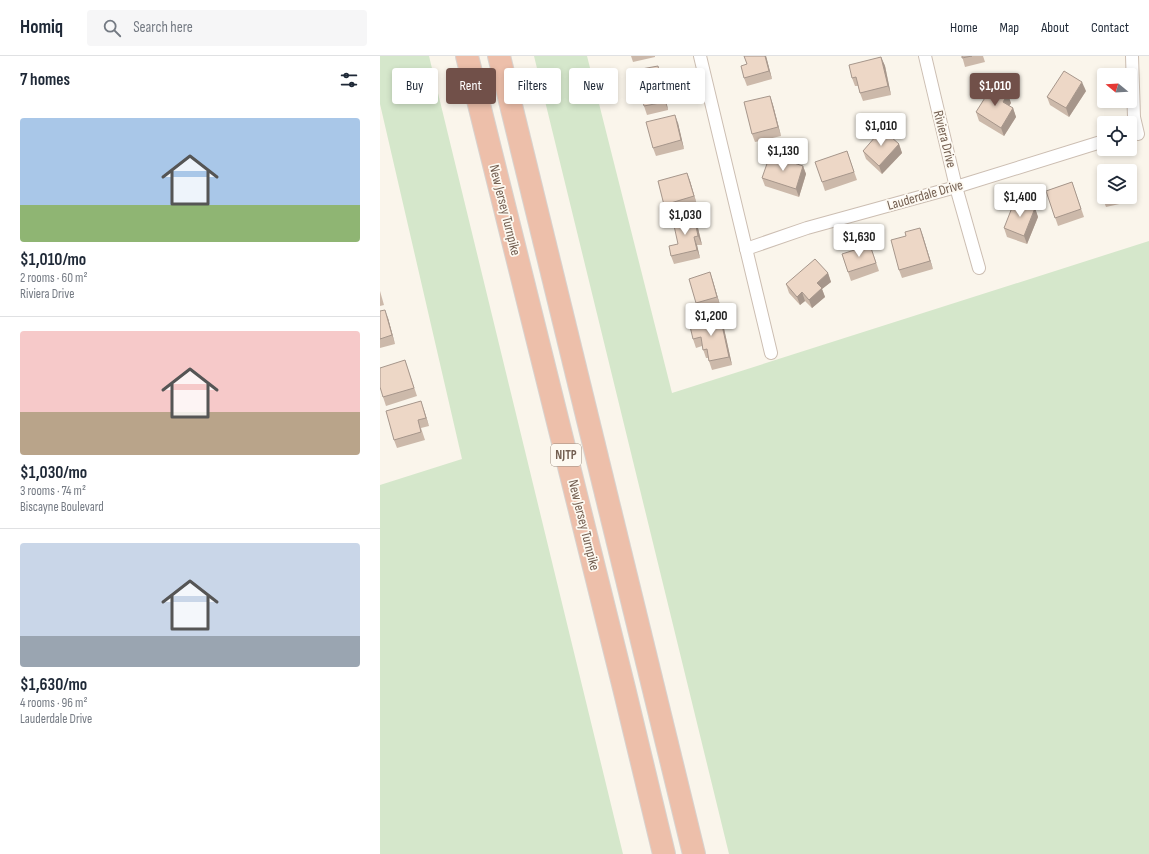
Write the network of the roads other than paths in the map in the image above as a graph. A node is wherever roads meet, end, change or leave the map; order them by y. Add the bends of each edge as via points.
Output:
1 (467, 56) edge
2 (499, 56) edge
3 (700, 56) edge
4 (925, 56) edge
5 (1132, 56) edge
6 (1139, 136) edge
7 (1097, 143) edge
8 (956, 187) junction
9 (746, 249) junction
10 (979, 268) dead end
11 (771, 353) dead end
12 (664, 854) edge
13 (694, 854) edge

1 - 12 highway, New Jersey Turnpike / NJTP
2 - 13 highway, New Jersey Turnpike / NJTP
3 - 9 street
4 - 8 street, Riviera Drive
5 - 6 street via 1134,117
7 - 8 street, Lauderdale Drive
8 - 9 street, Lauderdale Drive via 807,228
8 - 10 street, Riviera Drive
9 - 11 street

